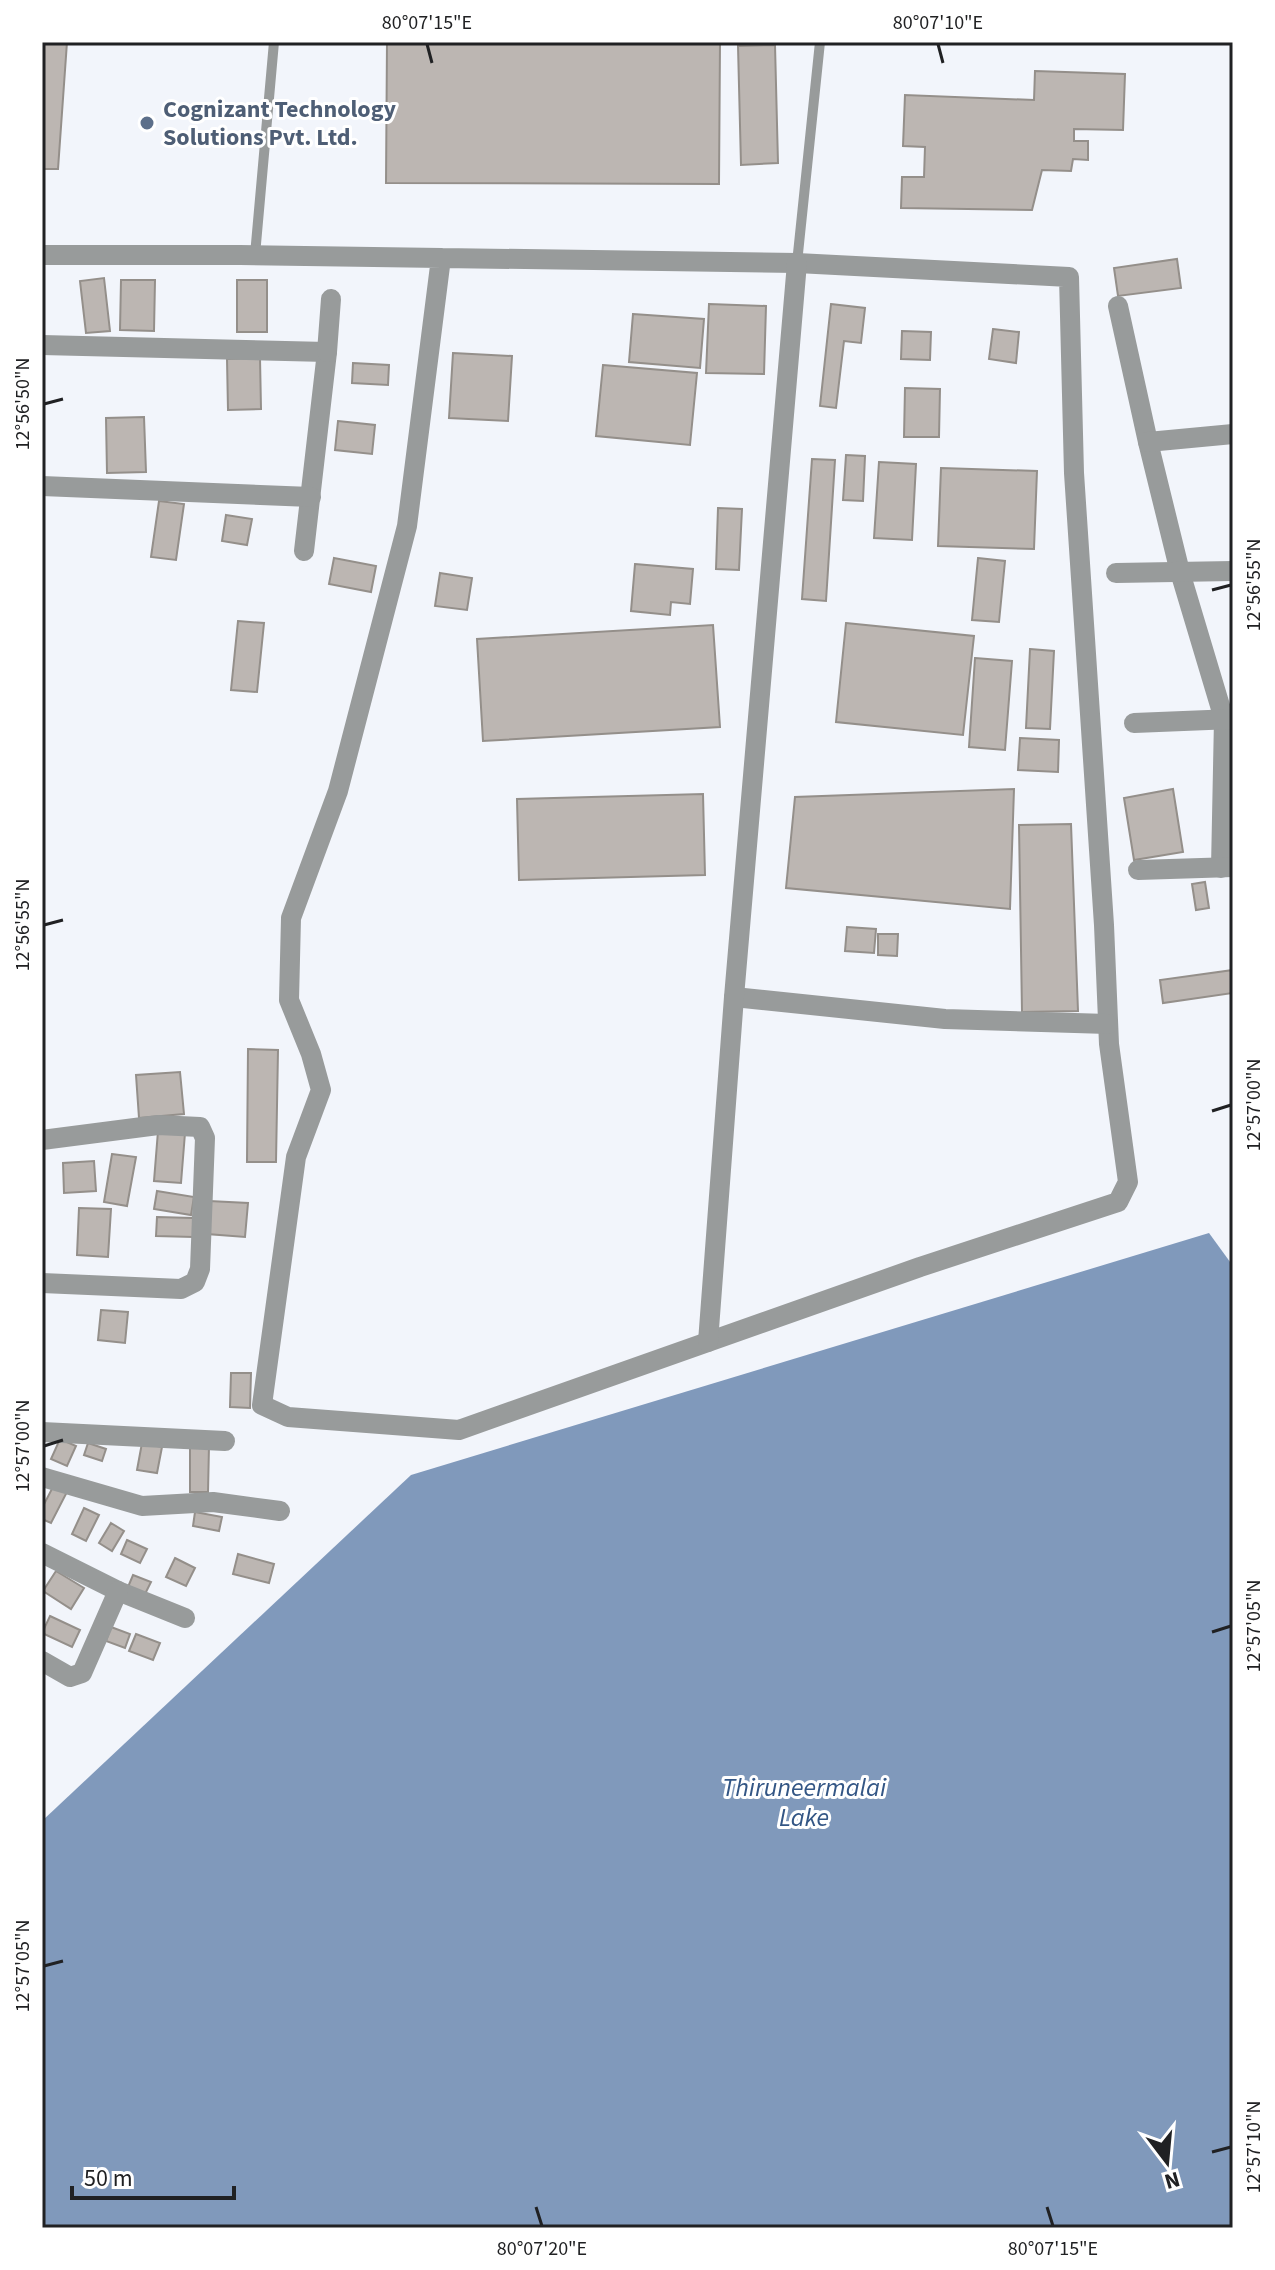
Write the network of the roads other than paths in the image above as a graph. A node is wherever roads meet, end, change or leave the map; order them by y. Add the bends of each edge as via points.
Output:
1 (274, 42) edge
2 (820, 42) edge
3 (42, 255) edge
4 (255, 255) junction
5 (441, 258) junction
6 (797, 263) junction
7 (331, 299) dead end
8 (1118, 306) dead end
9 (42, 345) edge
10 (327, 352) junction
11 (1233, 434) edge
12 (1148, 442) junction
13 (42, 486) edge
14 (311, 497) junction
15 (304, 551) dead end
16 (1233, 571) edge
17 (1180, 572) junction
18 (1116, 573) dead end
19 (1229, 719) edge
20 (1134, 723) dead end
21 (1227, 868) edge
22 (1138, 870) dead end
23 (734, 997) junction
24 (1108, 1024) junction
25 (42, 1140) edge
26 (42, 1283) edge
27 (708, 1342) junction
28 (42, 1432) edge
29 (225, 1441) dead end
30 (42, 1477) edge
31 (280, 1511) dead end
32 (42, 1553) edge
33 (118, 1591) junction
34 (185, 1618) dead end
35 (42, 1661) edge

1 - 4 lane
2 - 6 lane
3 - 4 street
4 - 5 street
5 - 6 street
5 - 27 street via 407,526 338,791 291,918 289,1000 321,1090 296,1157 262,1405 288,1417 459,1430
6 - 23 street
6 - 24 street via 1069,277 1074,473
7 - 10 street
8 - 12 street
9 - 10 street
10 - 14 street
11 - 12 street
12 - 17 street
13 - 14 street
14 - 15 street
16 - 17 street
17 - 18 street
17 - 19 street
19 - 20 street
19 - 21 street
21 - 22 street
23 - 24 street via 945,1019
23 - 27 street
24 - 27 street via 1128,1182 1118,1202
25 - 26 street via 158,1125 200,1127 205,1138 200,1269 195,1282 181,1289
28 - 29 street
30 - 31 street via 142,1506 213,1502
32 - 33 street
33 - 34 street
33 - 35 street via 82,1673 70,1677

